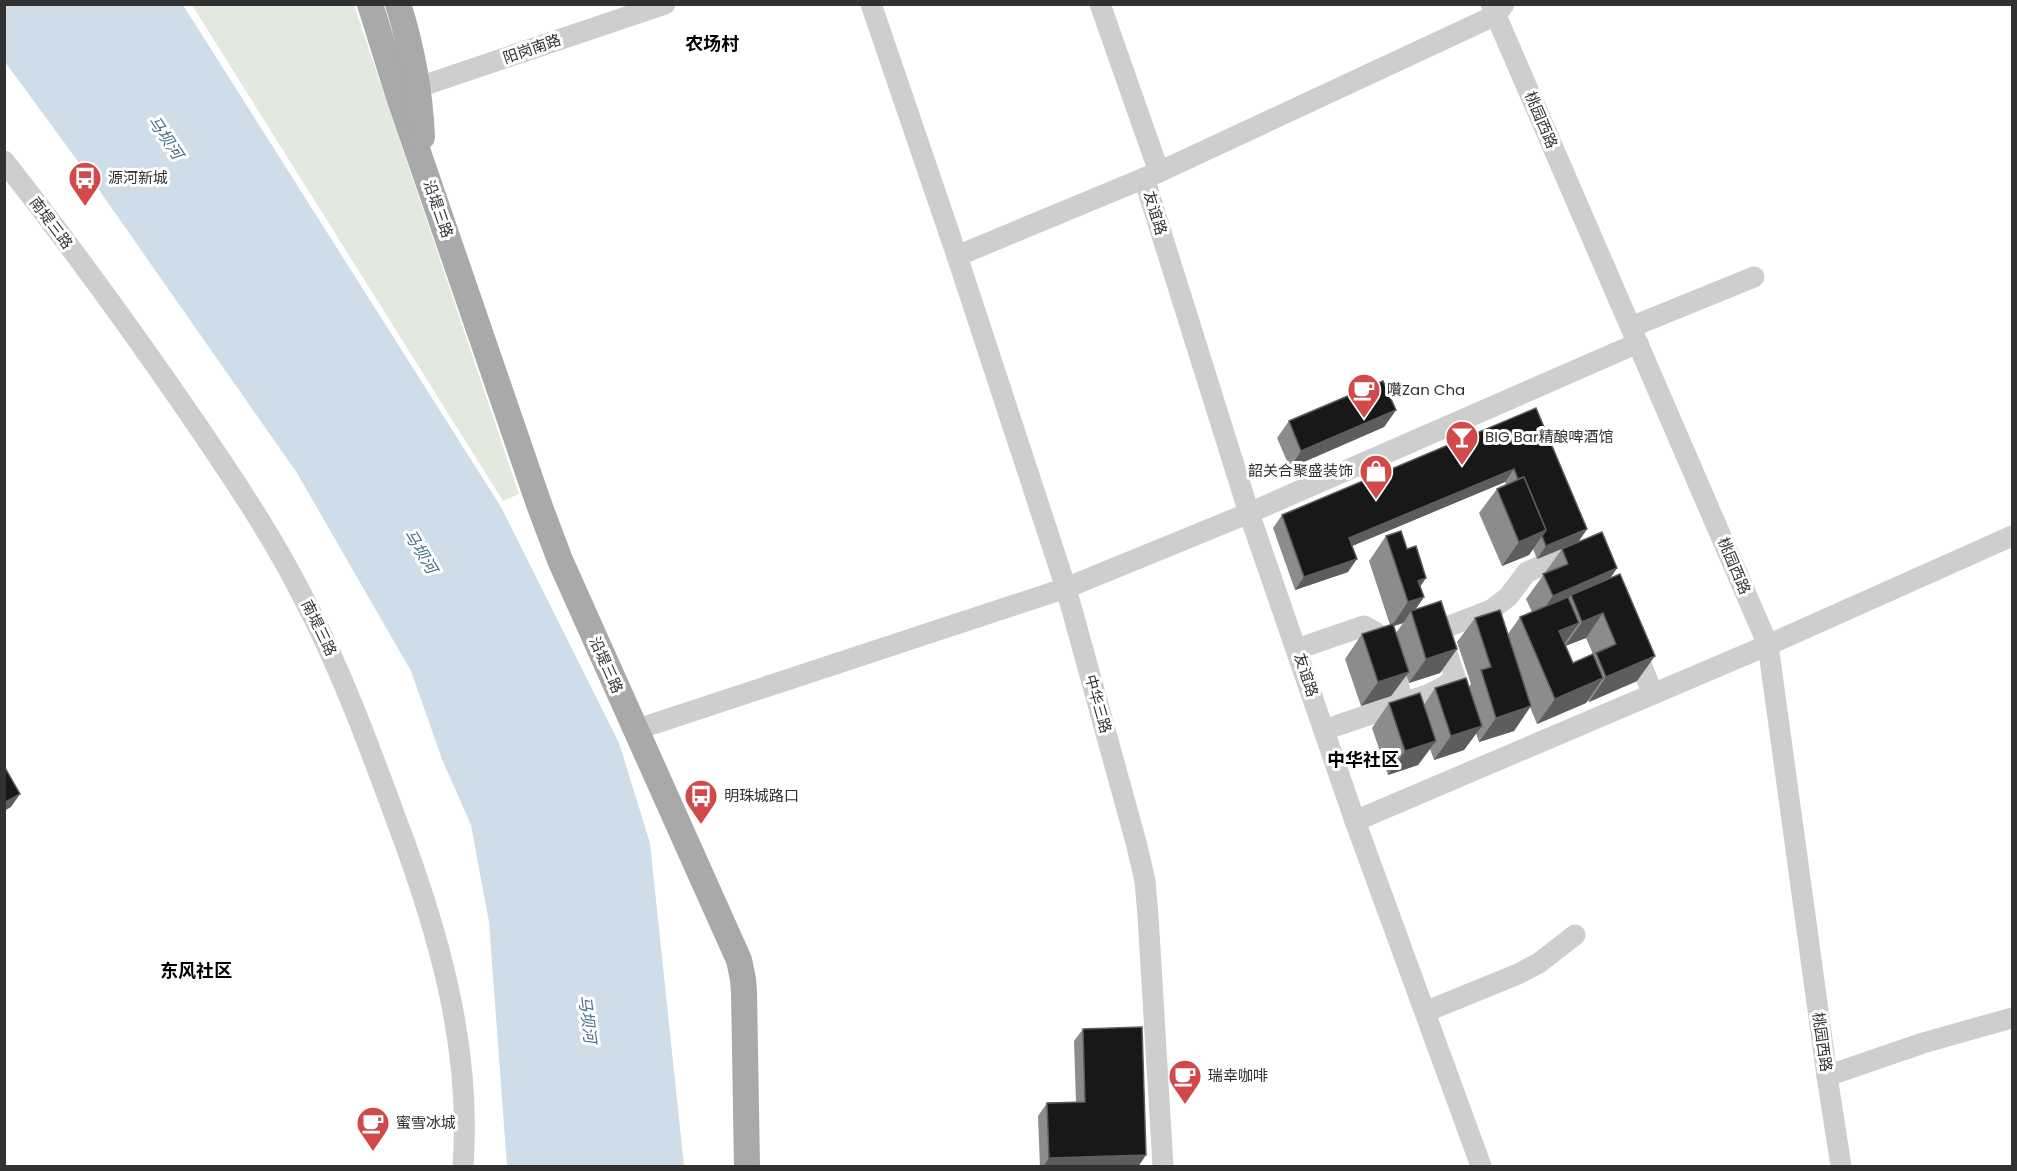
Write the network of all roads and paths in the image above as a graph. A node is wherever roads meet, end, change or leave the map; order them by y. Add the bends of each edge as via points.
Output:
1 (370, 4) edge
2 (398, 4) edge
3 (665, 4) edge
4 (871, 4) edge
5 (1100, 4) edge
6 (1497, 8) edge
7 (409, 91) junction
8 (4, 161) edge
9 (1152, 175) junction
10 (957, 256) junction
11 (1754, 277) dead end
12 (1634, 335) junction
13 (1526, 392) junction
14 (1535, 414) edge
15 (1250, 513) junction
16 (2013, 536) edge
17 (1591, 545) edge
18 (1066, 588) junction
19 (1627, 630) edge
20 (1768, 645) junction
21 (1297, 649) junction
22 (1653, 694) junction
23 (1404, 703) junction
24 (635, 730) junction
25 (1324, 730) junction
26 (1355, 821) junction
27 (1575, 935) dead end
28 (1425, 1012) junction
29 (2013, 1018) edge
30 (1827, 1076) junction
31 (463, 1167) edge
32 (747, 1167) edge
33 (1163, 1167) edge
34 (1481, 1167) edge
35 (1841, 1167) edge

1 - 7 main road, 沿堤三路
2 - 7 main road, 沿堤三路 via 408,35
3 - 7 street, 阳岗南路
4 - 10 street, 中华三路
5 - 9 street, 友谊路
6 - 9 street
6 - 12 street, 桃园西路
7 - 24 main road, 沿堤三路 via 423,167 544,518
8 - 31 street, 南堤三路 via 156,364 257,512 338,668 417,875 445,976 462,1068
9 - 10 street
9 - 15 street, 友谊路
10 - 18 street, 中华三路
11 - 12 street
12 - 13 street
12 - 20 street, 桃园西路
13 - 14 street
13 - 15 street
15 - 18 street
15 - 21 street, 友谊路
16 - 20 street
17 - 23 street via 1527,572 1508,597 1491,610 1439,630 1455,677 1444,687
18 - 24 street
18 - 33 street, 中华三路 via 1145,881
19 - 22 street
20 - 22 street
20 - 30 street, 桃园西路
21 - 23 street via 1364,626 1383,641
21 - 25 street, 友谊路
22 - 26 street
23 - 25 street
24 - 32 main road, 沿堤三路 via 731,941 743,979
25 - 26 street, 友谊路
26 - 28 street, 友谊路
27 - 28 street via 1518,974
28 - 34 street, 友谊路
29 - 30 street
30 - 35 street, 桃园西路

